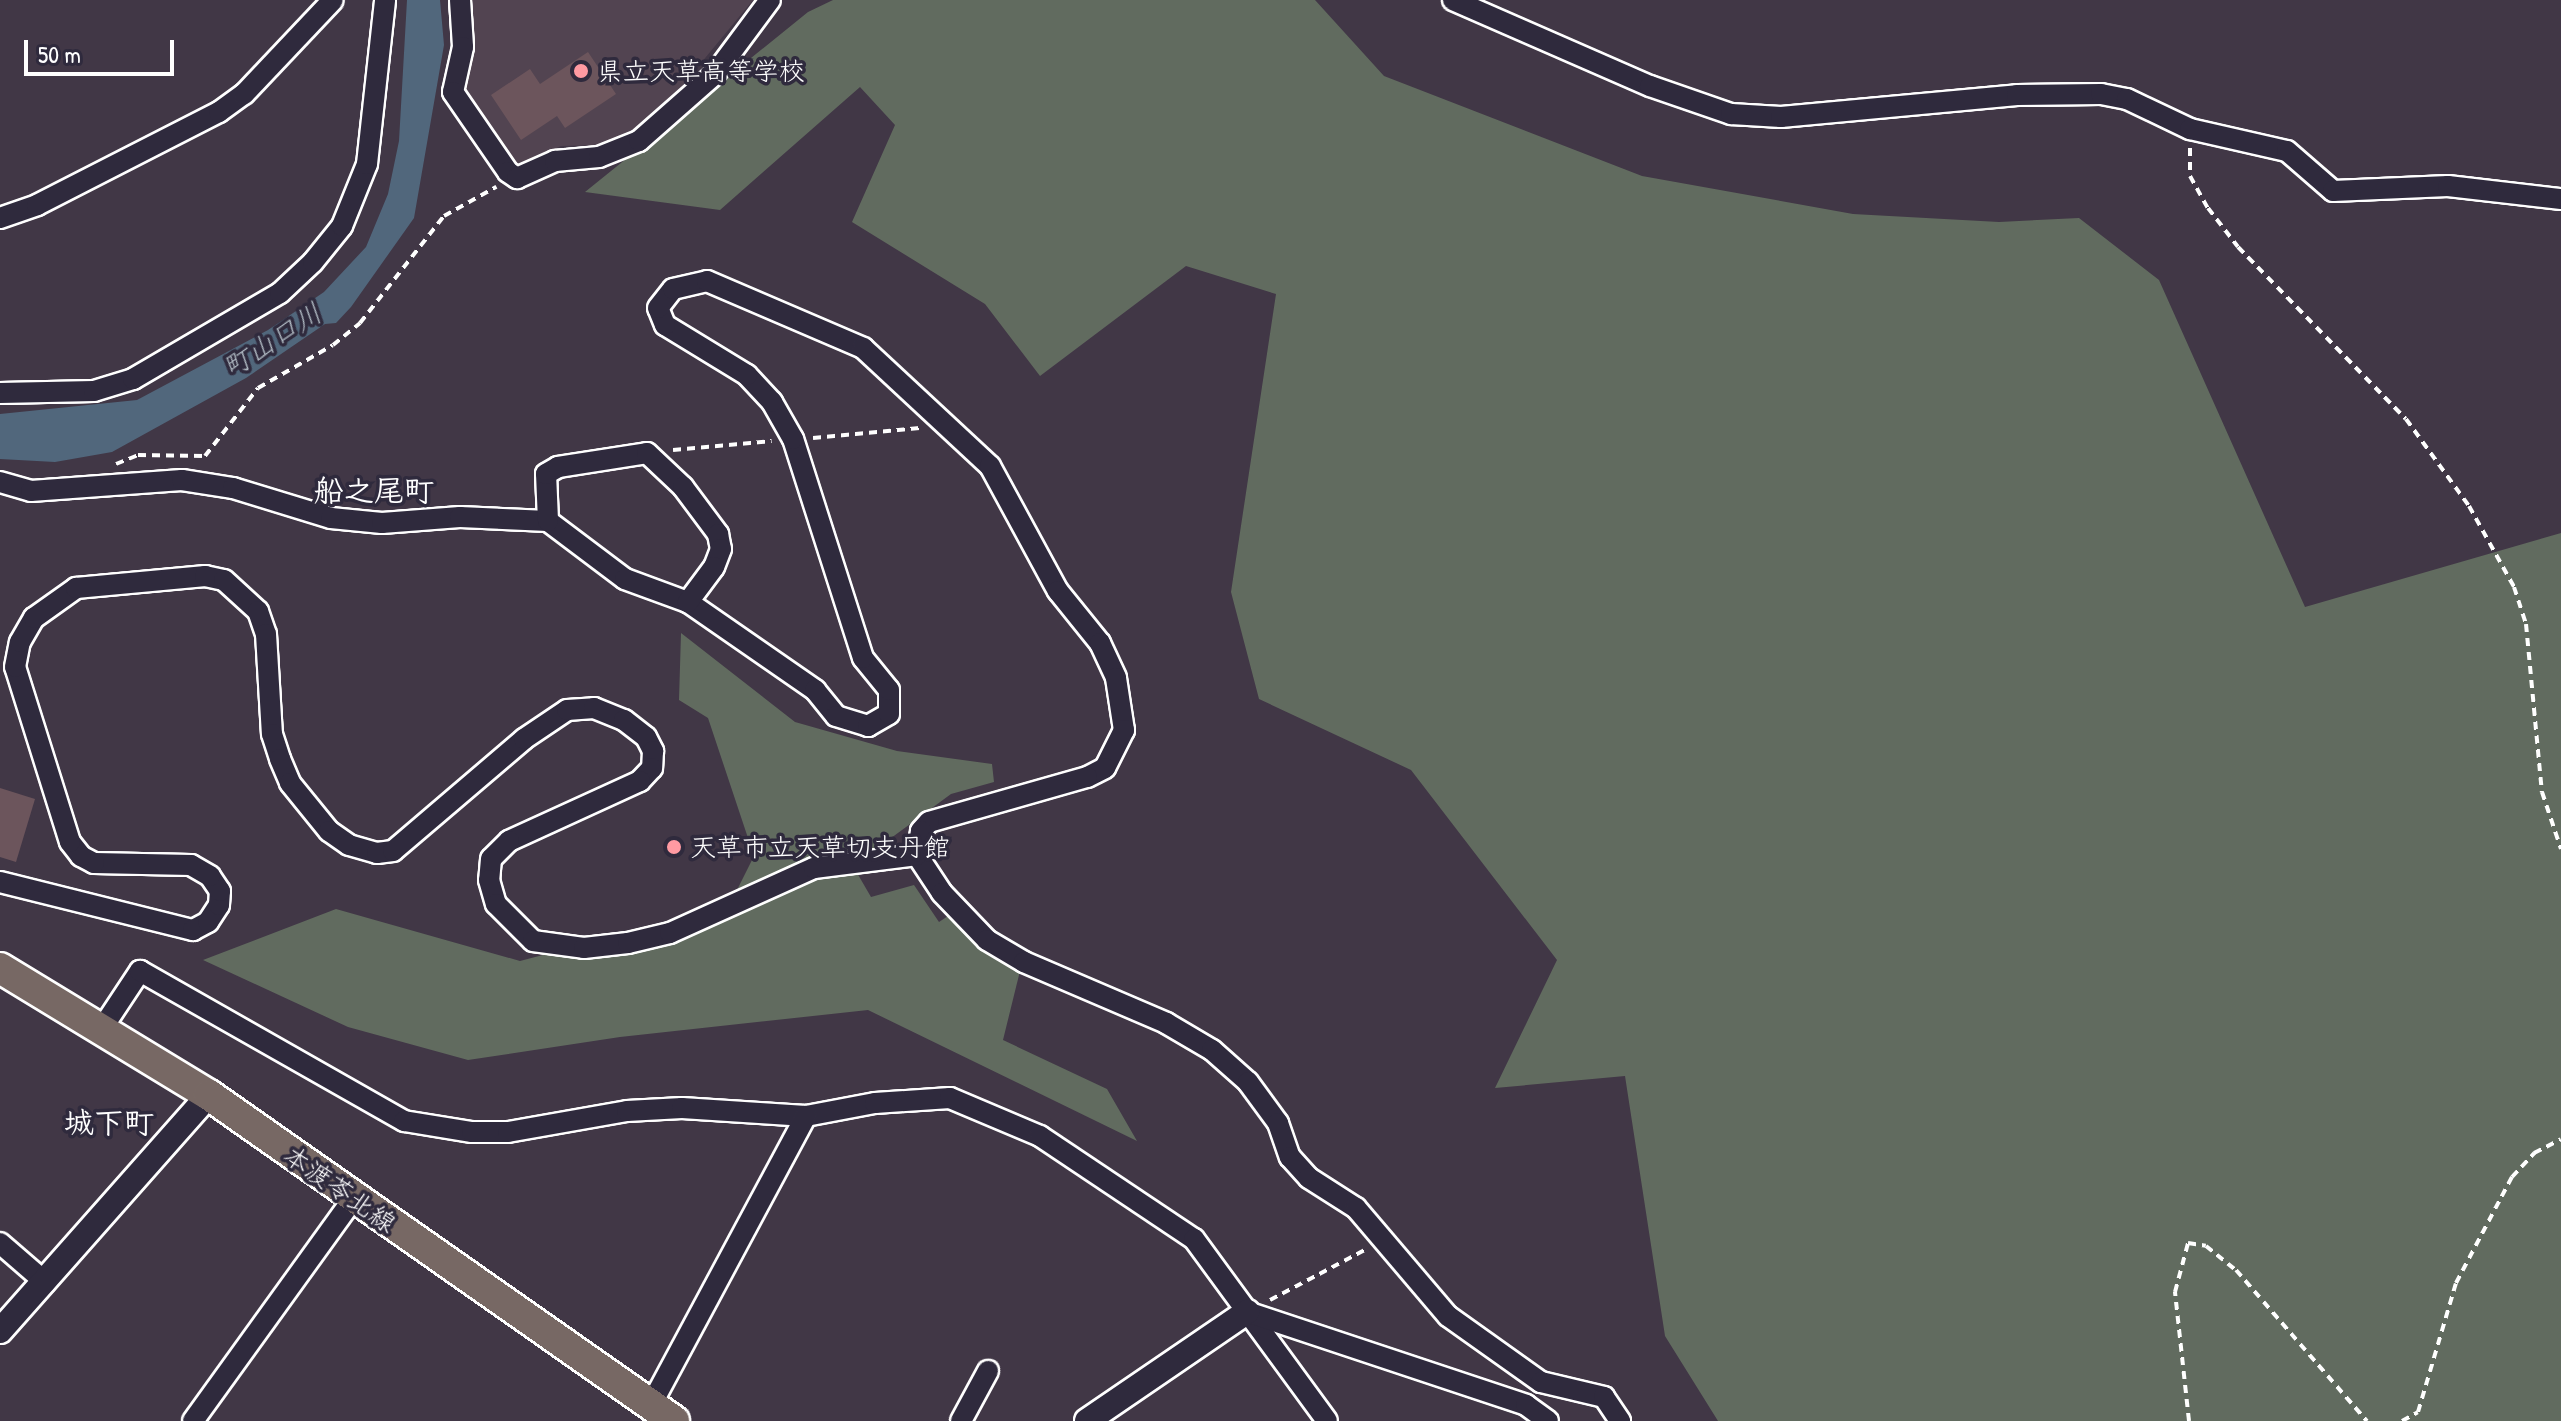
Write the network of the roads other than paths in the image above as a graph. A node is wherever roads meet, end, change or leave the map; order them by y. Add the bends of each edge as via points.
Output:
1 (333, 0) edge
2 (385, 0) edge
3 (460, 0) edge
4 (770, 0) edge
5 (1453, 0) edge
6 (2561, 199) edge
7 (0, 218) edge
8 (0, 393) edge
9 (0, 482) edge
10 (548, 521) junction
11 (688, 602) junction
12 (917, 855) junction
13 (0, 882) edge
14 (0, 968) edge
15 (101, 1030) junction
16 (209, 1095) junction
17 (806, 1116) junction
18 (353, 1199) junction
19 (0, 1243) edge
20 (45, 1282) junction
21 (1247, 1312) junction
22 (0, 1331) edge
23 (988, 1371) dead end
24 (663, 1413) edge
25 (193, 1421) edge
26 (961, 1421) edge
27 (1087, 1421) edge
28 (1327, 1421) edge
29 (1548, 1421) edge
30 (1620, 1421) edge

1 - 7 street via 244,94 219,112 37,205
2 - 8 street via 367,164 342,226 313,262 280,293 133,379 94,391
3 - 4 street via 463,47 453,92 517,178 555,161 599,157 639,141 715,74
5 - 6 street via 1661,91 1731,114 1781,117 2017,95 2101,94 2127,99 2190,129 2287,151 2333,191 2448,186
9 - 10 street via 31,491 182,480 233,488 331,518 382,523 460,517
10 - 11 street via 625,579
10 - 11 street via 546,474 558,467 647,453 683,487 718,534 721,549 714,567
11 - 12 street via 815,690 844,720 868,726 889,714 886,680 863,658 772,402 747,375 665,325 658,308 662,297 687,281 707,281 863,348 990,466 1058,591 1100,643 1116,678 1124,730 1105,768 929,822 921,831
12 - 13 street via 814,868 670,933 628,943 584,948 533,941 496,904 489,880 491,859 509,841 640,781 652,768 653,751 646,737 624,720 594,708 567,710 524,739 393,851 377,853 349,845 329,831 290,783 280,759 272,734 266,634 258,611 224,580 205,576 76,588 34,618 20,642 15,667 70,842 94,863 191,865 210,876 220,891 219,905 208,922 193,930
12 - 30 street via 942,893 987,940 1212,1050 1248,1082 1278,1123 1290,1157 1309,1178 1356,1208 1416,1282 1466,1331 1541,1382 1604,1397
14 - 15 main road, 本渡苓北線
15 - 16 main road, 本渡苓北線
15 - 17 street via 140,971 404,1121 508,1132 627,1111 682,1108
16 - 18 main road, 本渡苓北線
16 - 20 street
17 - 21 street via 875,1103 950,1098 1040,1136 1194,1239
17 - 24 street
18 - 24 main road, 本渡苓北線
18 - 25 street
19 - 20 street
20 - 22 street
21 - 27 street
21 - 28 street
21 - 29 street via 1526,1405
23 - 26 street

